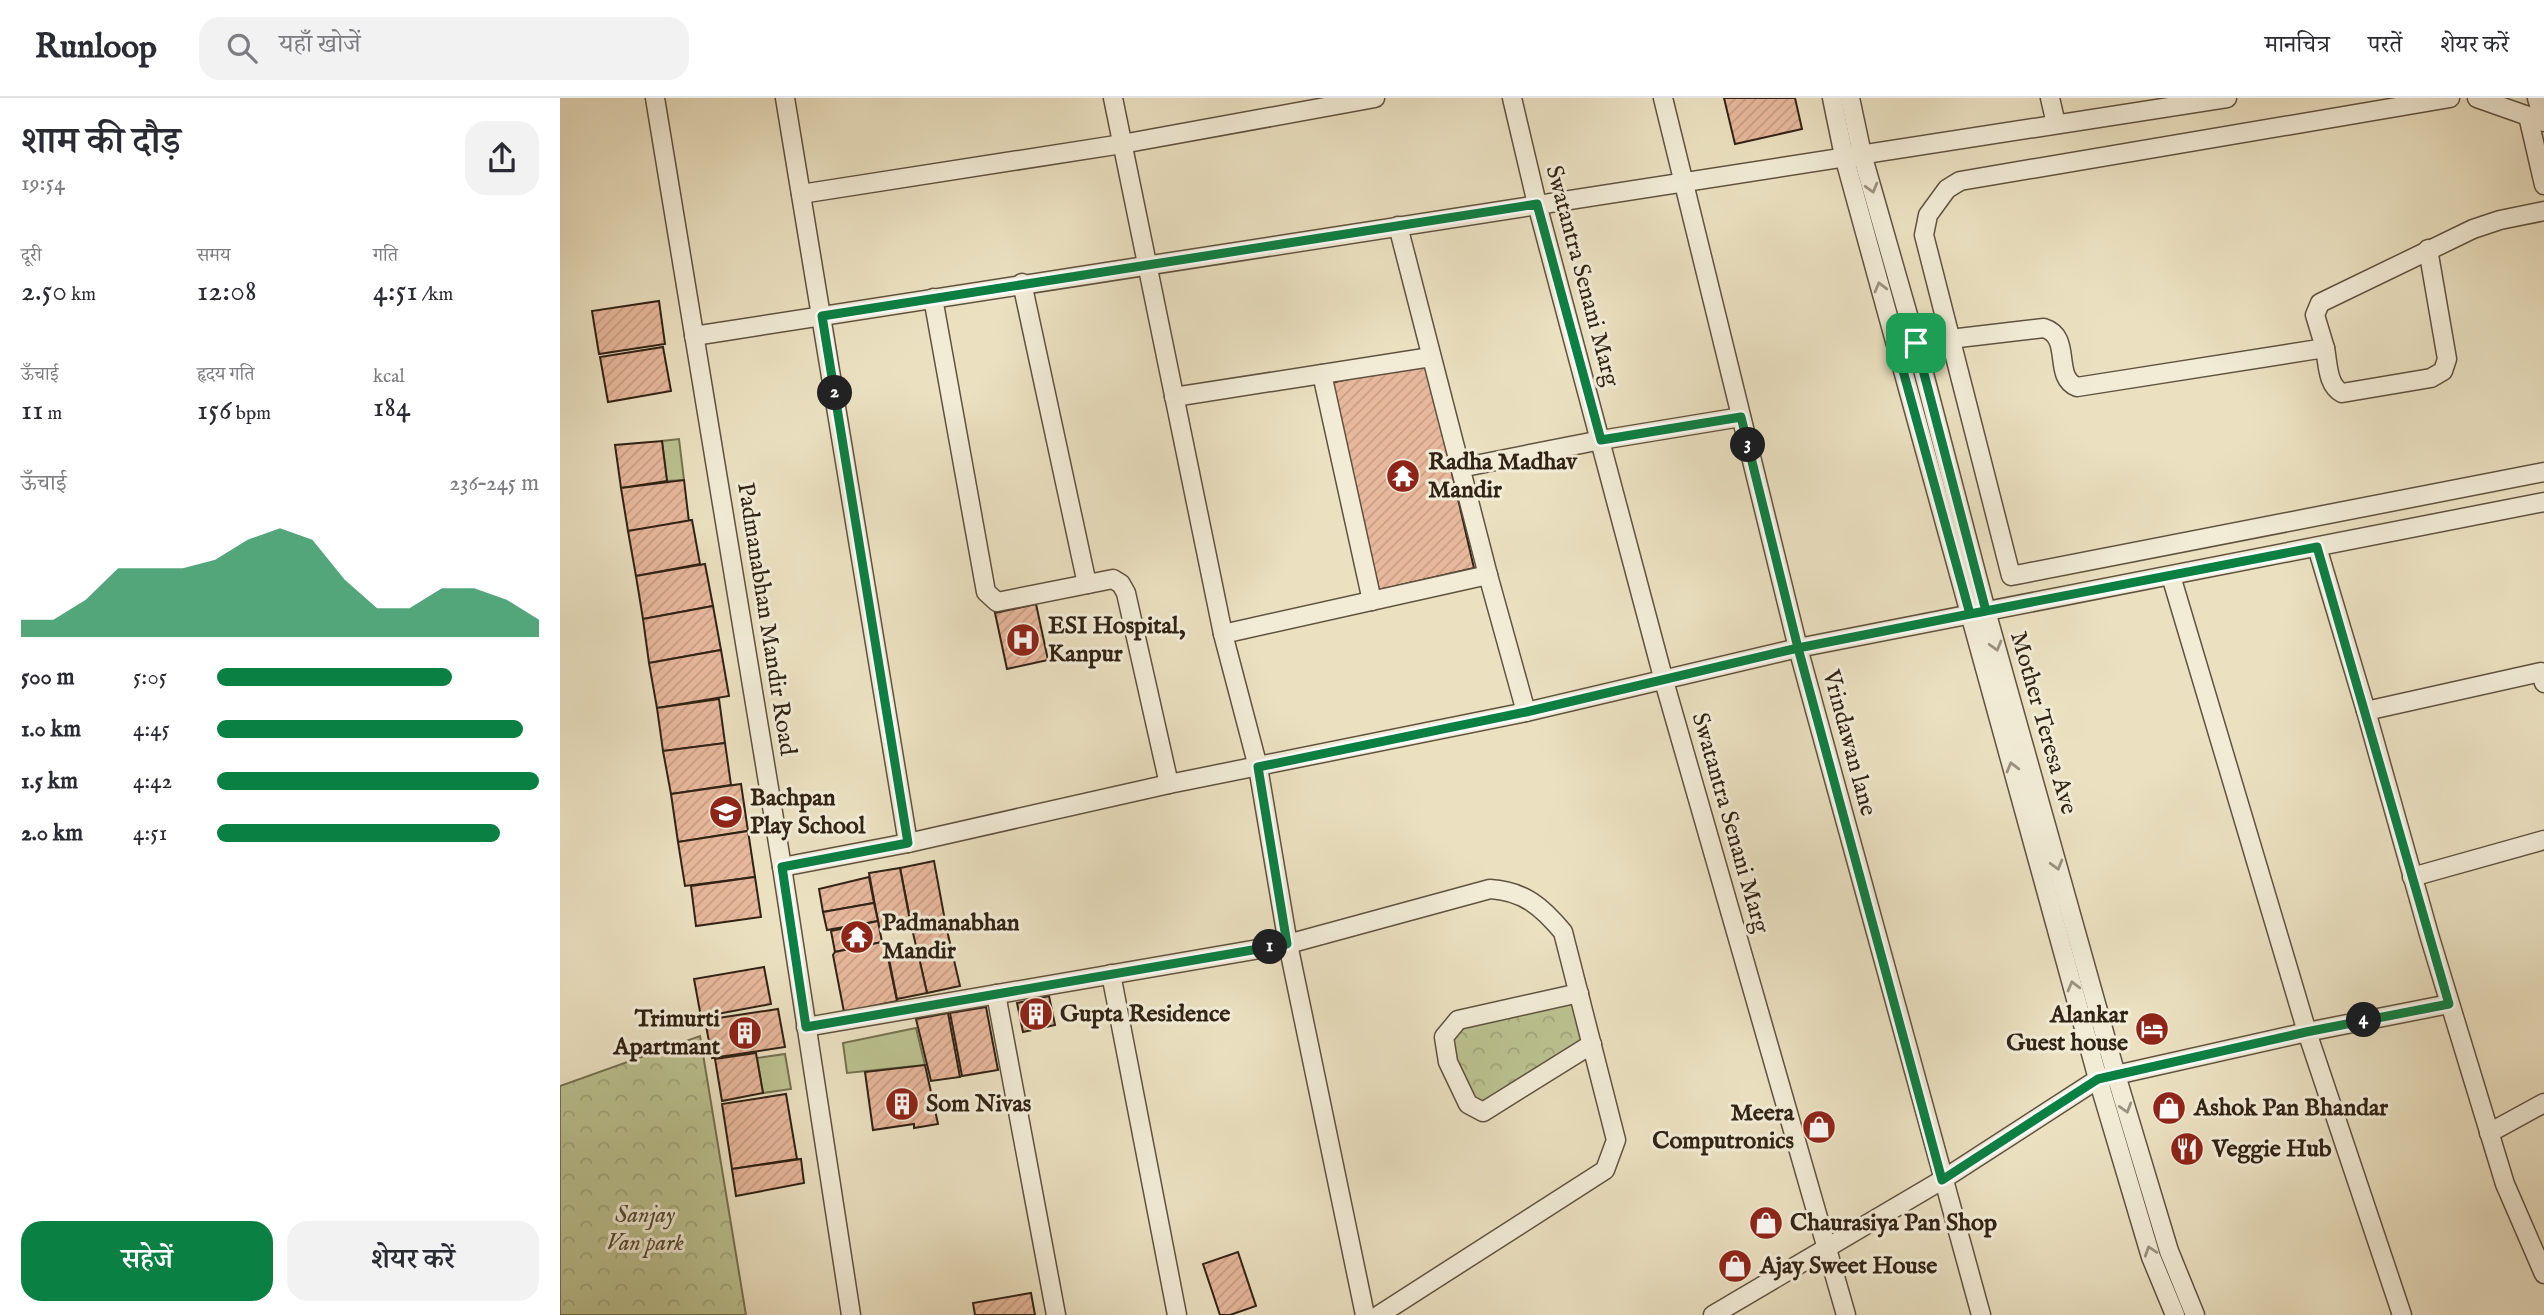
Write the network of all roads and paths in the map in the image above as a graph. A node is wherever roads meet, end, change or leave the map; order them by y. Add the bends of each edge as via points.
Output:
1 (655, 98) edge
2 (785, 98) edge
3 (1113, 98) edge
4 (1375, 98) edge
5 (1512, 98) edge
6 (1663, 98) edge
7 (1832, 98) edge
8 (1850, 98) edge
9 (2050, 98) edge
10 (2227, 98) edge
11 (2450, 98) edge
12 (2477, 98) edge
13 (2537, 98) edge
14 (2193, 101) edge
15 (2544, 122) edge
16 (2056, 124) junction
17 (1122, 144) junction
18 (1863, 154) junction
19 (1844, 156) junction
20 (1681, 182) junction
21 (2544, 185) edge
22 (801, 194) junction
23 (1537, 204) junction
24 (2544, 211) edge
25 (1398, 226) junction
26 (2428, 249) junction
27 (1147, 265) junction
28 (1022, 283) junction
29 (933, 298) junction
30 (822, 316) junction
31 (694, 336) junction
32 (1950, 338) junction
33 (1916, 343) junction
34 (2325, 348) junction
35 (1897, 349) junction
36 (1432, 356) junction
37 (1321, 374) junction
38 (1174, 397) junction
39 (1741, 417) junction
40 (1601, 440) junction
41 (1460, 468) junction
42 (2544, 472) edge
43 (2544, 502) edge
44 (2317, 547) junction
45 (1488, 575) junction
46 (2171, 576) junction
47 (1087, 584) junction
48 (1372, 601) junction
49 (1978, 612) junction
50 (1223, 634) junction
51 (1798, 648) junction
52 (2543, 675) edge
53 (1664, 681) junction
54 (2367, 711) junction
55 (1526, 712) junction
56 (1258, 767) junction
57 (1169, 784) junction
58 (2544, 840) edge
59 (908, 843) junction
60 (782, 867) junction
61 (2413, 877) junction
62 (1287, 944) junction
63 (1111, 974) junction
64 (1578, 993) junction
65 (996, 994) junction
66 (2449, 1004) junction
67 (806, 1027) junction
68 (2306, 1032) junction
69 (1592, 1044) junction
70 (2107, 1077) junction
71 (2544, 1103) edge
72 (2489, 1133) junction
73 (1942, 1180) junction
74 (1825, 1249) junction
75 (2544, 1274) edge
76 (851, 1315) edge
77 (1056, 1315) edge
78 (1177, 1315) edge
79 (1366, 1315) edge
80 (1378, 1315) edge
81 (1713, 1315) edge
82 (1846, 1315) edge
83 (1981, 1315) edge
84 (2175, 1315) edge
85 (2195, 1315) edge
86 (2402, 1315) edge

1 - 31 street, Padmanabhan Mandir Road
2 - 22 street
3 - 17 street
4 - 17 street
5 - 23 street, Swatantra Senani Marg
6 - 20 street, Vrindawan lane
7 - 19 street
8 - 18 street, Mother Teresa Ave
9 - 16 street
10 - 14 street
11 - 32 street via 1960,181 1947,189 1928,215 1924,235
12 - 21 street via 2528,116
13 - 15 street
14 - 16 street
16 - 18 street
17 - 22 street
17 - 27 street
18 - 19 street
18 -> 33 street, Mother Teresa Ave
19 - 20 street
35 -> 19 street
20 - 23 street
20 - 39 street, Vrindawan lane
22 - 30 street
23 - 25 street
23 - 40 street, Swatantra Senani Marg
24 - 26 street via 2491,223
25 - 27 street
25 - 36 street
26 - 34 street via 2320,303 2315,315
26 - 34 street via 2447,359 2443,371 2431,378 2342,393 2333,387
27 - 28 street
27 - 38 street
28 - 29 street
28 - 47 street
29 - 30 street
29 - 47 street via 986,592 997,602
30 - 31 street
30 - 59 street
31 - 60 street, Padmanabhan Mandir Road
32 - 33 street
32 - 34 street via 2049,330 2060,340 2068,381 2077,387
32 - 42 street via 2011,576
33 - 35 street
33 - 49 street, Mother Teresa Ave
35 - 49 street
36 - 37 street
36 - 41 street
37 - 38 street
37 - 48 street
38 - 50 street
39 - 40 street
39 - 51 street, Vrindawan lane
40 - 41 street
40 - 53 street, Swatantra Senani Marg
41 - 45 street
43 - 44 street
44 - 46 street
44 - 54 street
45 - 48 street
45 - 55 street
46 - 49 street
46 - 68 street
47 - 57 street via 1113,579 1126,593
48 - 50 street
49 - 51 street
49 - 70 street
50 - 56 street
51 - 53 street
51 - 73 street, Vrindawan lane
52 - 54 street
53 - 55 street
53 - 74 street, Swatantra Senani Marg
54 - 61 street
55 - 56 street
56 - 57 street
56 - 62 street
57 - 59 street
58 - 61 street
59 - 60 street
60 - 67 street, Padmanabhan Mandir Road
61 - 66 street
62 - 63 street
62 - 64 street via 1490,889 1506,890 1544,910 1563,932
62 - 79 street
63 - 65 street
63 - 78 street
64 - 69 street
64 - 69 street via 1458,1020 1444,1037 1448,1062 1468,1104 1483,1112
65 - 67 street
65 - 77 street
66 - 68 street
66 - 72 street
67 - 76 street, Padmanabhan Mandir Road
68 - 70 street
68 - 86 street
69 - 80 street via 1616,1140 1605,1170
70 - 73 street
84 -> 70 street via 2151,1257
70 -> 85 street
71 - 72 street
72 - 75 street via 2505,1184
73 - 74 street
73 - 83 street, Vrindawan lane
74 - 81 street
74 - 82 street, Swatantra Senani Marg

